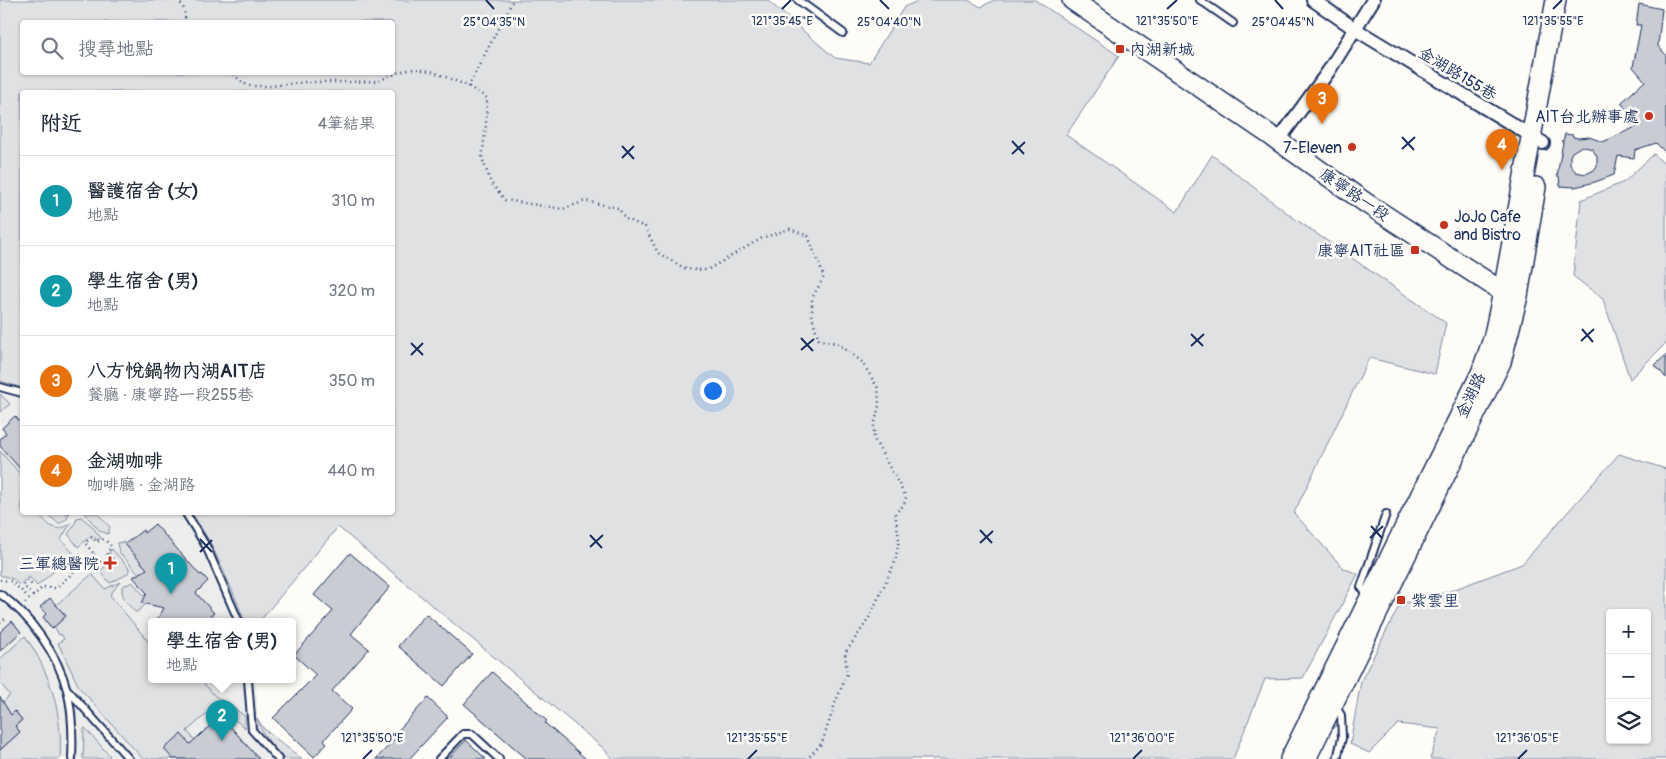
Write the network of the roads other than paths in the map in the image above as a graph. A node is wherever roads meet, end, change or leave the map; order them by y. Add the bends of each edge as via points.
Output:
1 (798, 0) edge
2 (1200, 0) edge
3 (1313, 0) edge
4 (1373, 0) edge
5 (1556, 0) edge
6 (1568, 0) edge
7 (1074, 1) edge
8 (1233, 23) dead end
9 (1356, 30) junction
10 (843, 33) dead end
11 (1537, 140) junction
12 (1278, 141) junction
13 (1511, 294) junction
14 (0, 387) edge
15 (20, 392) edge
16 (1386, 514) dead end
17 (187, 515) edge
18 (0, 594) edge
19 (1371, 597) junction
20 (237, 618) edge
21 (248, 683) edge
22 (67, 689) junction
23 (1327, 700) junction
24 (127, 758) edge
25 (72, 759) edge
26 (278, 759) edge
27 (439, 759) edge
28 (499, 759) edge
29 (1290, 759) edge
30 (1306, 759) edge
31 (1336, 759) edge

1 - 10 lane
2 - 8 lane
3 - 9 street, 金湖路155巷
4 - 9 street
5 - 11 main road, 金湖路
6 - 11 main road, 金湖路
7 - 12 main road, 康寧路一段
9 - 11 street, 金湖路155巷
9 - 12 street
11 - 13 main road, 金湖路
12 - 13 main road, 康寧路一段 via 1366,203
13 - 19 main road, 金湖路 via 1481,373
13 - 23 main road, 金湖路 via 1501,362
14 - 15 lane
16 - 19 lane via 1361,587
17 - 20 lane via 206,546
18 - 22 lane via 43,639
19 - 23 main road, 金湖路
21 - 26 lane via 252,730
22 - 24 lane
22 - 25 lane
23 - 29 main road, 金湖路
23 - 30 main road, 金湖路
23 - 31 lane via 1342,716 1342,738
27 - 28 lane via 462,734 472,734

